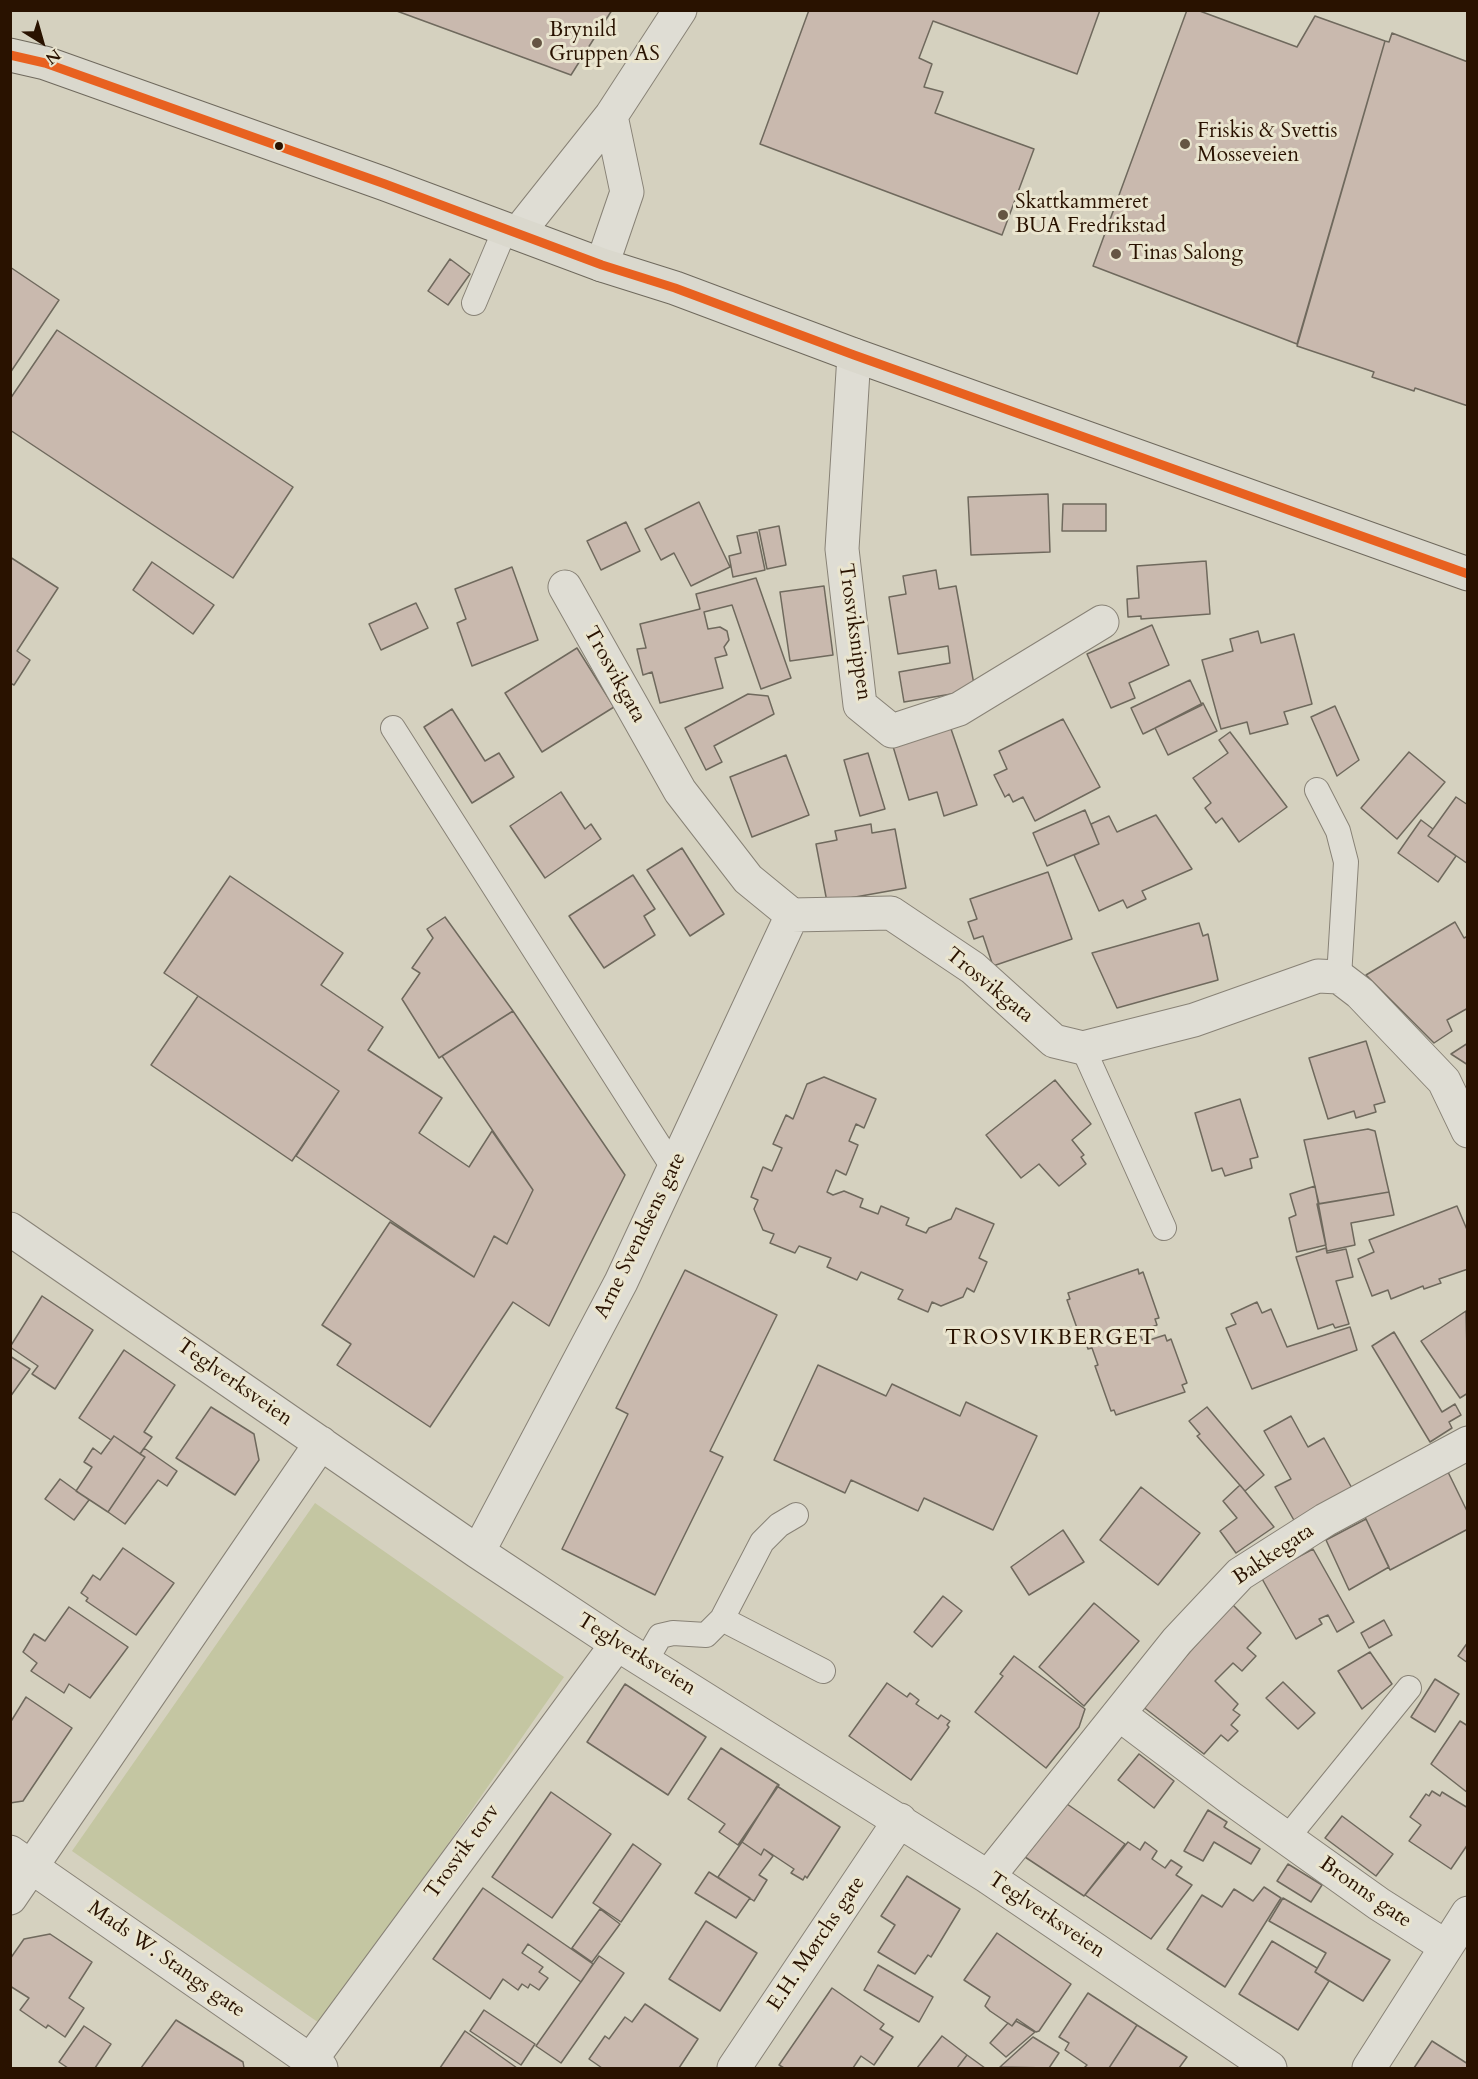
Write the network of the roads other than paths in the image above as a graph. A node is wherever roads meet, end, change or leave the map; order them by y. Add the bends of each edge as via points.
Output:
1 (680, 10) edge
2 (10, 55) edge
3 (611, 116) junction
4 (512, 230) junction
5 (602, 265) junction
6 (474, 303) dead end
7 (854, 355) junction
8 (1467, 574) edge
9 (565, 587) dead end
10 (1102, 622) dead end
11 (393, 728) dead end
12 (1317, 790) dead end
13 (792, 915) junction
14 (1339, 977) junction
15 (1083, 1048) junction
16 (1467, 1131) edge
17 (674, 1169) junction
18 (1164, 1228) dead end
19 (10, 1229) edge
20 (321, 1443) junction
21 (1467, 1443) edge
22 (796, 1515) dead end
23 (478, 1552) junction
24 (722, 1619) junction
25 (617, 1644) junction
26 (645, 1662) junction
27 (823, 1671) dead end
28 (1409, 1688) dead end
29 (1119, 1714) junction
30 (900, 1820) junction
31 (1287, 1838) junction
32 (21, 1859) edge
33 (988, 1877) junction
34 (10, 1898) edge
35 (1467, 1913) edge
36 (1445, 1946) junction
37 (312, 2066) edge
38 (734, 2068) edge
39 (1270, 2068) edge
40 (1369, 2068) edge

1 - 3 street
2 - 4 main road via 45,63
3 - 4 street
3 - 5 street via 627,192
4 - 5 main road
4 - 6 lane
5 - 7 main road
7 - 8 main road
7 - 10 street, Trosviksnippen via 842,549 860,705 892,731 959,709
9 - 13 street, Trosvikgata via 680,791 748,879
11 - 17 lane
12 - 14 lane via 1338,831 1346,862
13 - 15 street, Trosvikgata via 891,914 974,968 1053,1041
13 - 17 street, Arne Svendsens gate
14 - 15 street, Trosvikgata via 1317,976 1194,1020
14 - 16 street via 1360,993 1444,1081
15 - 18 lane
17 - 23 street, Arne Svendsens gate via 621,1282
19 - 20 street, Teglverksveien
20 - 23 street, Teglverksveien
20 - 32 street
21 - 29 street, Bakkegata via 1326,1520 1240,1574 1177,1641
22 - 24 lane via 762,1542
23 - 25 street, Teglverksveien
24 - 26 lane via 706,1635 660,1636
24 - 27 lane
25 - 26 street, Teglverksveien
25 - 37 street, Trosvik torv
26 - 30 street, Teglverksveien
28 - 31 lane
29 - 31 street
29 - 33 street, Bakkegata
30 - 33 street, Teglverksveien
30 - 38 street, E.H. Mørchs gate
31 - 36 street, Bronns gate via 1378,1904
32 - 34 street
32 - 37 street, Mads W. Stangs gate
33 - 39 street, Teglverksveien
35 - 36 street
36 - 40 street

